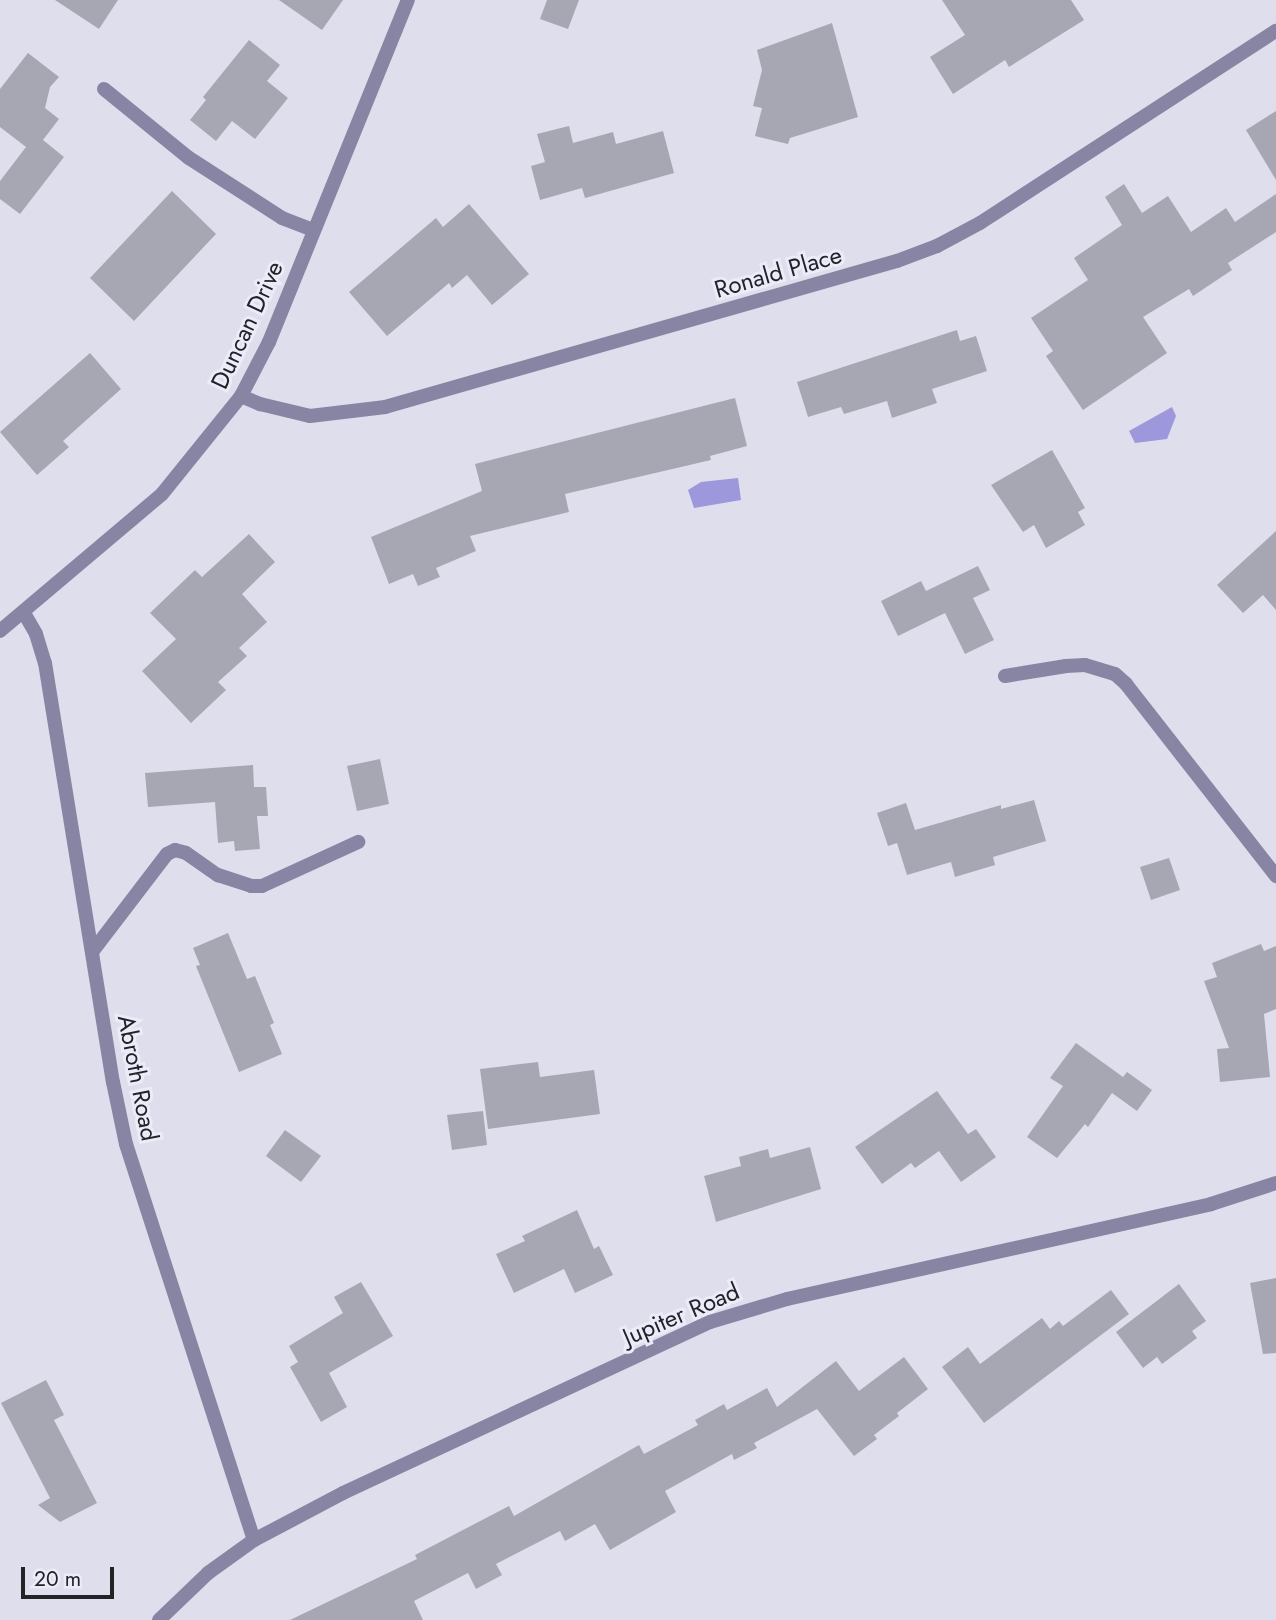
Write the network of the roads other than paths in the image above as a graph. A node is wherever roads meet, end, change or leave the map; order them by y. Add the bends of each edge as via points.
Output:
1 (408, 0) edge
2 (1276, 31) edge
3 (104, 89) dead end
4 (314, 230) junction
5 (241, 396) junction
6 (24, 613) junction
7 (0, 631) edge
8 (1005, 676) dead end
9 (358, 842) dead end
10 (1276, 876) edge
11 (92, 951) junction
12 (1276, 1183) edge
13 (254, 1541) junction
14 (159, 1620) edge

1 - 4 street, Duncan Drive
2 - 5 street, Ronald Place via 981,223 897,261 385,407 310,416
3 - 4 street via 189,158 282,218
4 - 5 street, Duncan Drive via 269,342
5 - 6 street, Duncan Drive via 162,494
6 - 7 street, Duncan Drive
6 - 11 street, Abroth Road via 45,663
8 - 10 street via 1085,665 1115,674
9 - 11 street via 262,886 218,875 175,850 167,854
11 - 13 street, Abroth Road via 127,1144
12 - 13 street, Jupiter Road via 1211,1204 776,1302 709,1322 343,1493
13 - 14 street, Jupiter Road via 208,1573

